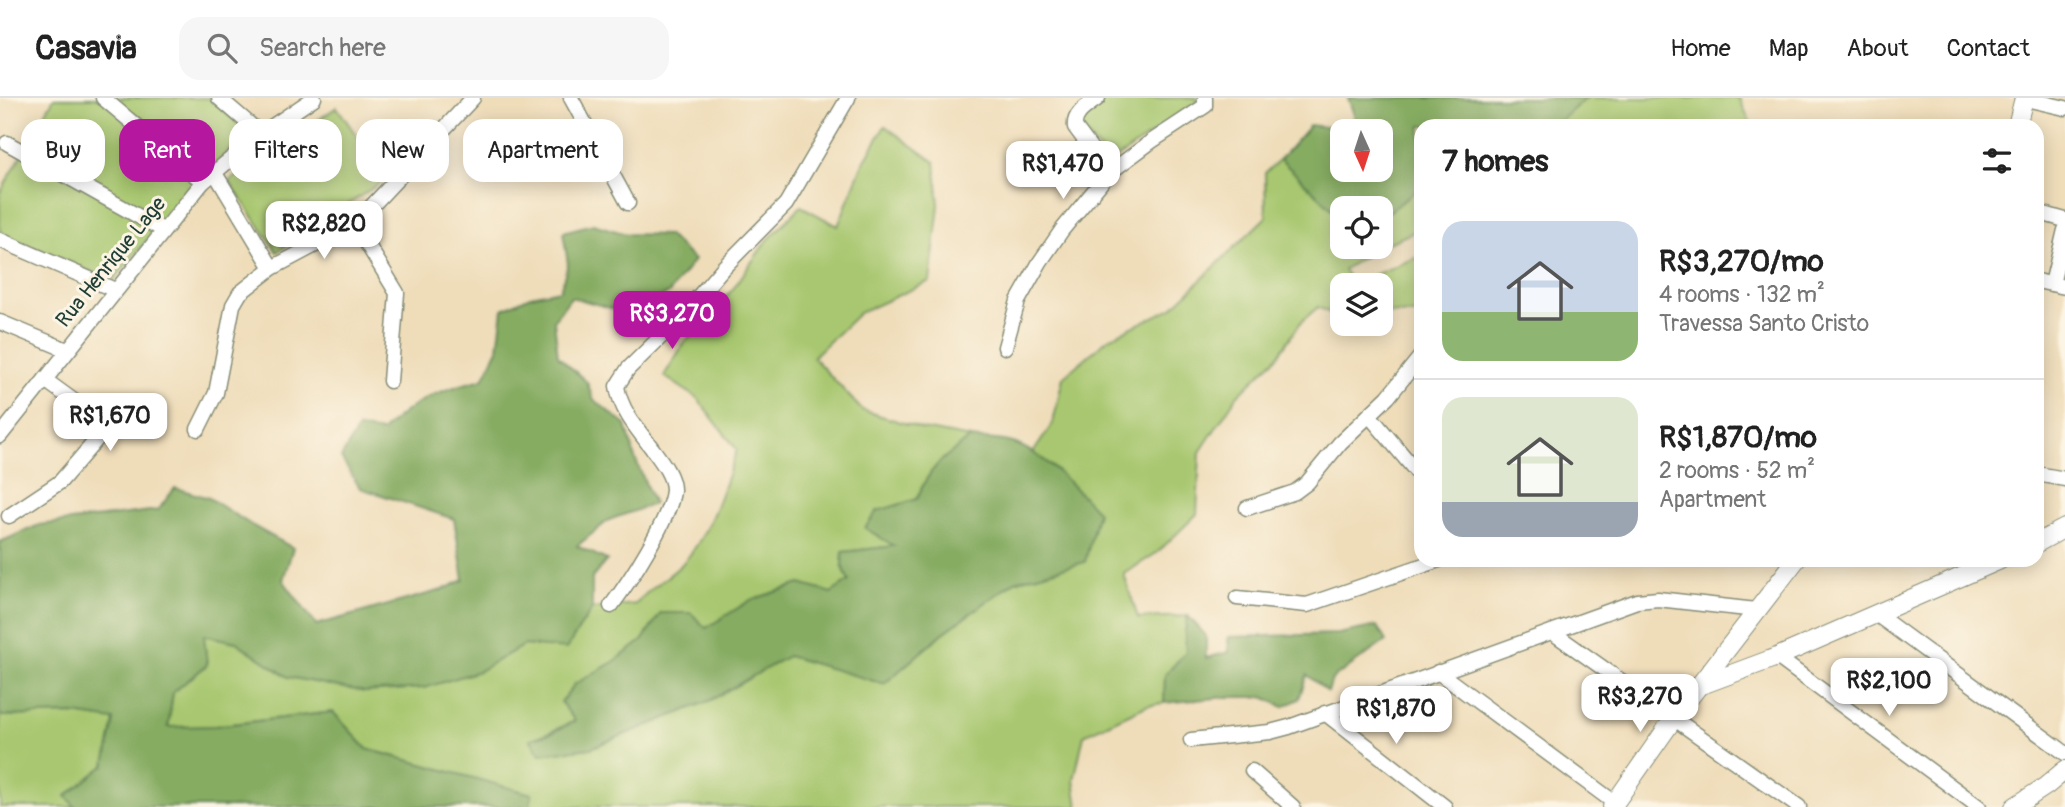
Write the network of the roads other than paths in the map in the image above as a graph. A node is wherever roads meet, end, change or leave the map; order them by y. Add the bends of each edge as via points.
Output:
1 (103, 98) edge
2 (219, 98) edge
3 (314, 98) edge
4 (472, 98) edge
5 (848, 98) edge
6 (1098, 98) edge
7 (1205, 98) edge
8 (2023, 98) edge
9 (577, 100) edge
10 (2065, 108) edge
11 (128, 119) edge
12 (244, 119) edge
13 (283, 119) edge
14 (2018, 119) edge
15 (7, 143) dead end
16 (229, 161) edge
17 (215, 173) joint
18 (1109, 173) junction
19 (203, 182) edge
20 (628, 203) dead end
21 (2044, 214) edge
22 (2065, 220) edge
23 (355, 224) junction
24 (163, 230) junction
25 (2065, 230) edge
26 (0, 240) edge
27 (272, 268) junction
28 (2059, 285) edge
29 (115, 290) junction
30 (0, 322) edge
31 (1005, 347) dead end
32 (67, 350) junction
33 (1414, 365) edge
34 (44, 380) junction
35 (390, 381) dead end
36 (1369, 415) junction
37 (198, 429) dead end
38 (0, 436) edge
39 (1414, 469) edge
40 (2044, 476) edge
41 (2065, 480) edge
42 (1247, 508) dead end
43 (9, 516) dead end
44 (2065, 528) edge
45 (2044, 539) edge
46 (1418, 567) edge
47 (1790, 567) edge
48 (1984, 567) edge
49 (1237, 598) dead end
50 (611, 606) dead end
51 (1756, 610) junction
52 (1876, 614) junction
53 (1552, 632) junction
54 (1777, 657) junction
55 (1438, 672) junction
56 (1699, 686) junction
57 (1325, 713) junction
58 (1674, 718) junction
59 (1191, 740) dead end
60 (2065, 753) edge
61 (2065, 770) edge
62 (1252, 771) dead end
63 (1614, 805) edge
64 (1293, 807) edge
65 (1445, 807) edge
66 (1799, 807) edge
67 (1979, 807) edge
68 (2014, 807) edge

1 - 11 street
2 - 12 street
3 - 13 street, Rua Henrique Lage
4 - 23 street
5 - 50 street via 786,204 621,377 618,394 659,458 673,490 667,513
6 - 18 street via 1074,122
7 - 18 street via 1205,106
8 - 10 street
8 - 14 main road
9 - 20 street
15 - 24 street
16 - 17 street, Rua Henrique Lage
17 - 27 street
18 - 31 street via 1040,262 1013,313
19 - 24 street, Rua Henrique Lage
21 - 22 street
23 - 27 street
23 - 35 street via 397,293
24 - 29 street, Rua Henrique Lage
25 - 28 street
26 - 29 street
27 - 37 street via 236,298 216,393
29 - 32 street, Rua Henrique Lage
30 - 32 street
32 - 34 street, Rua Henrique Lage
33 - 36 street
34 - 38 street, Rua Henrique Lage
34 - 43 street via 100,420 103,432 61,482
36 - 39 street
36 - 42 street via 1300,489
40 - 41 street
44 - 45 main road
46 - 49 street via 1307,605
47 - 51 main road
48 - 52 main road
51 - 53 street via 1647,599
51 - 56 main road
52 - 54 main road
52 - 60 street
53 - 55 street
53 - 58 street
54 - 56 main road
54 - 67 street
55 - 57 street
55 - 63 street
56 - 58 main road
57 - 59 street via 1270,732
57 - 65 street
58 - 63 main road
58 - 66 street
61 - 68 main road
62 - 64 street

